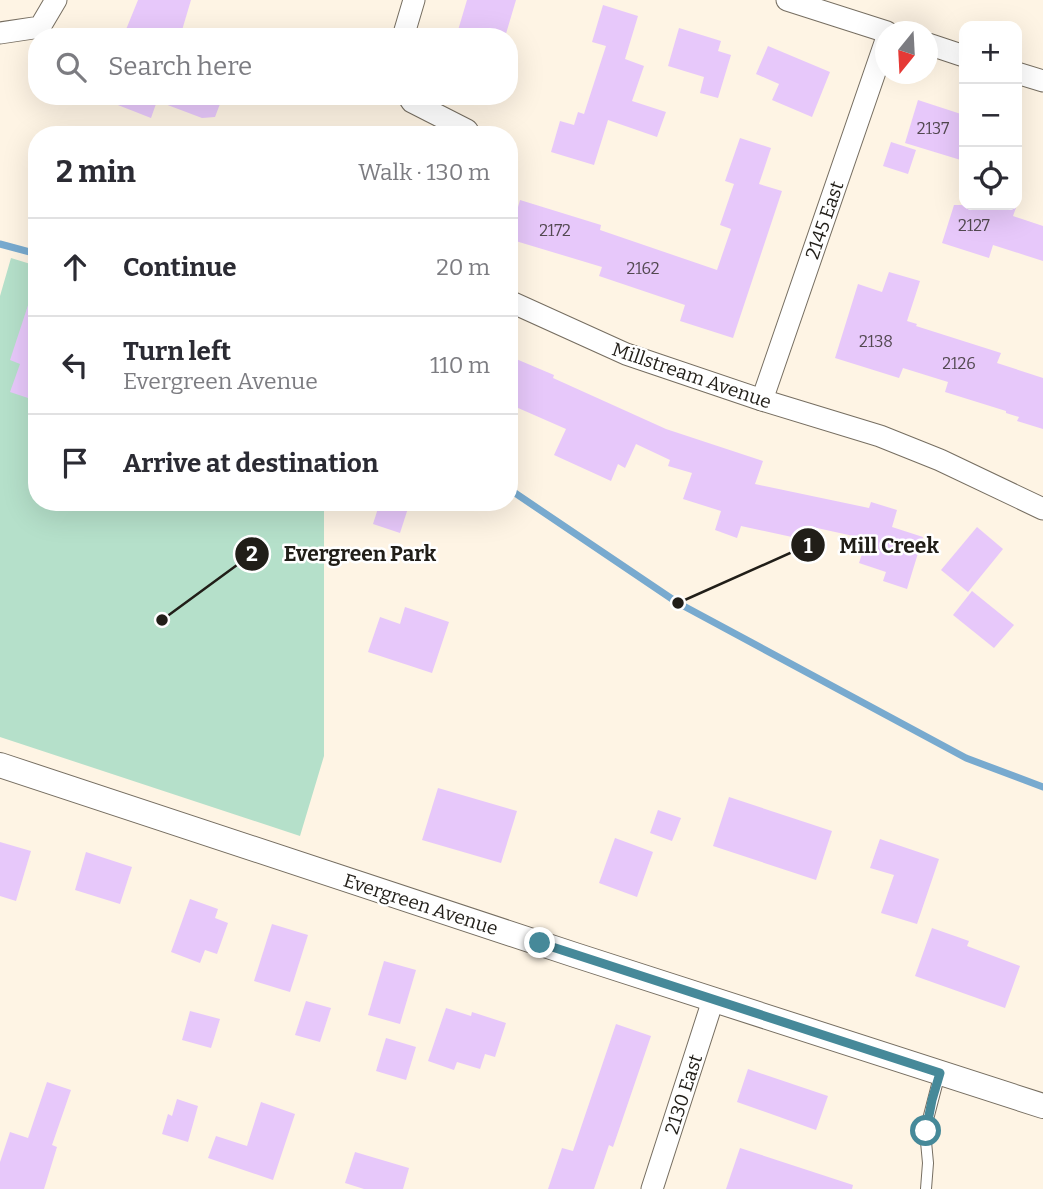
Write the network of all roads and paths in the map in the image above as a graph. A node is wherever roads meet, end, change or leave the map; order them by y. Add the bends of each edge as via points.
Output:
1 (56, 0) edge
2 (414, 0) edge
3 (787, 0) edge
4 (33, 28) edge
5 (406, 28) edge
6 (875, 28) edge
7 (28, 29) edge
8 (0, 33) edge
9 (938, 47) edge
10 (959, 54) edge
11 (875, 72) edge
12 (1022, 75) edge
13 (1043, 81) edge
14 (418, 105) edge
15 (459, 126) edge
16 (518, 305) edge
17 (762, 400) junction
18 (1043, 509) edge
19 (0, 765) edge
20 (713, 1000) junction
21 (940, 1073) junction
22 (1043, 1106) edge
23 (652, 1189) edge
24 (926, 1189) edge

1 - 4 street via 40,27
2 - 5 street
3 - 6 street
7 - 8 street
9 - 10 street
11 - 17 street, 2145 East
12 - 13 street
14 - 15 street
16 - 17 street, Millstream Avenue via 626,354
17 - 18 street, Millstream Avenue via 880,436
19 - 20 street, Evergreen Avenue
20 - 21 street, Evergreen Avenue
20 - 23 street, 2130 East
21 - 22 street, Evergreen Avenue
21 - 24 lane via 926,1131

